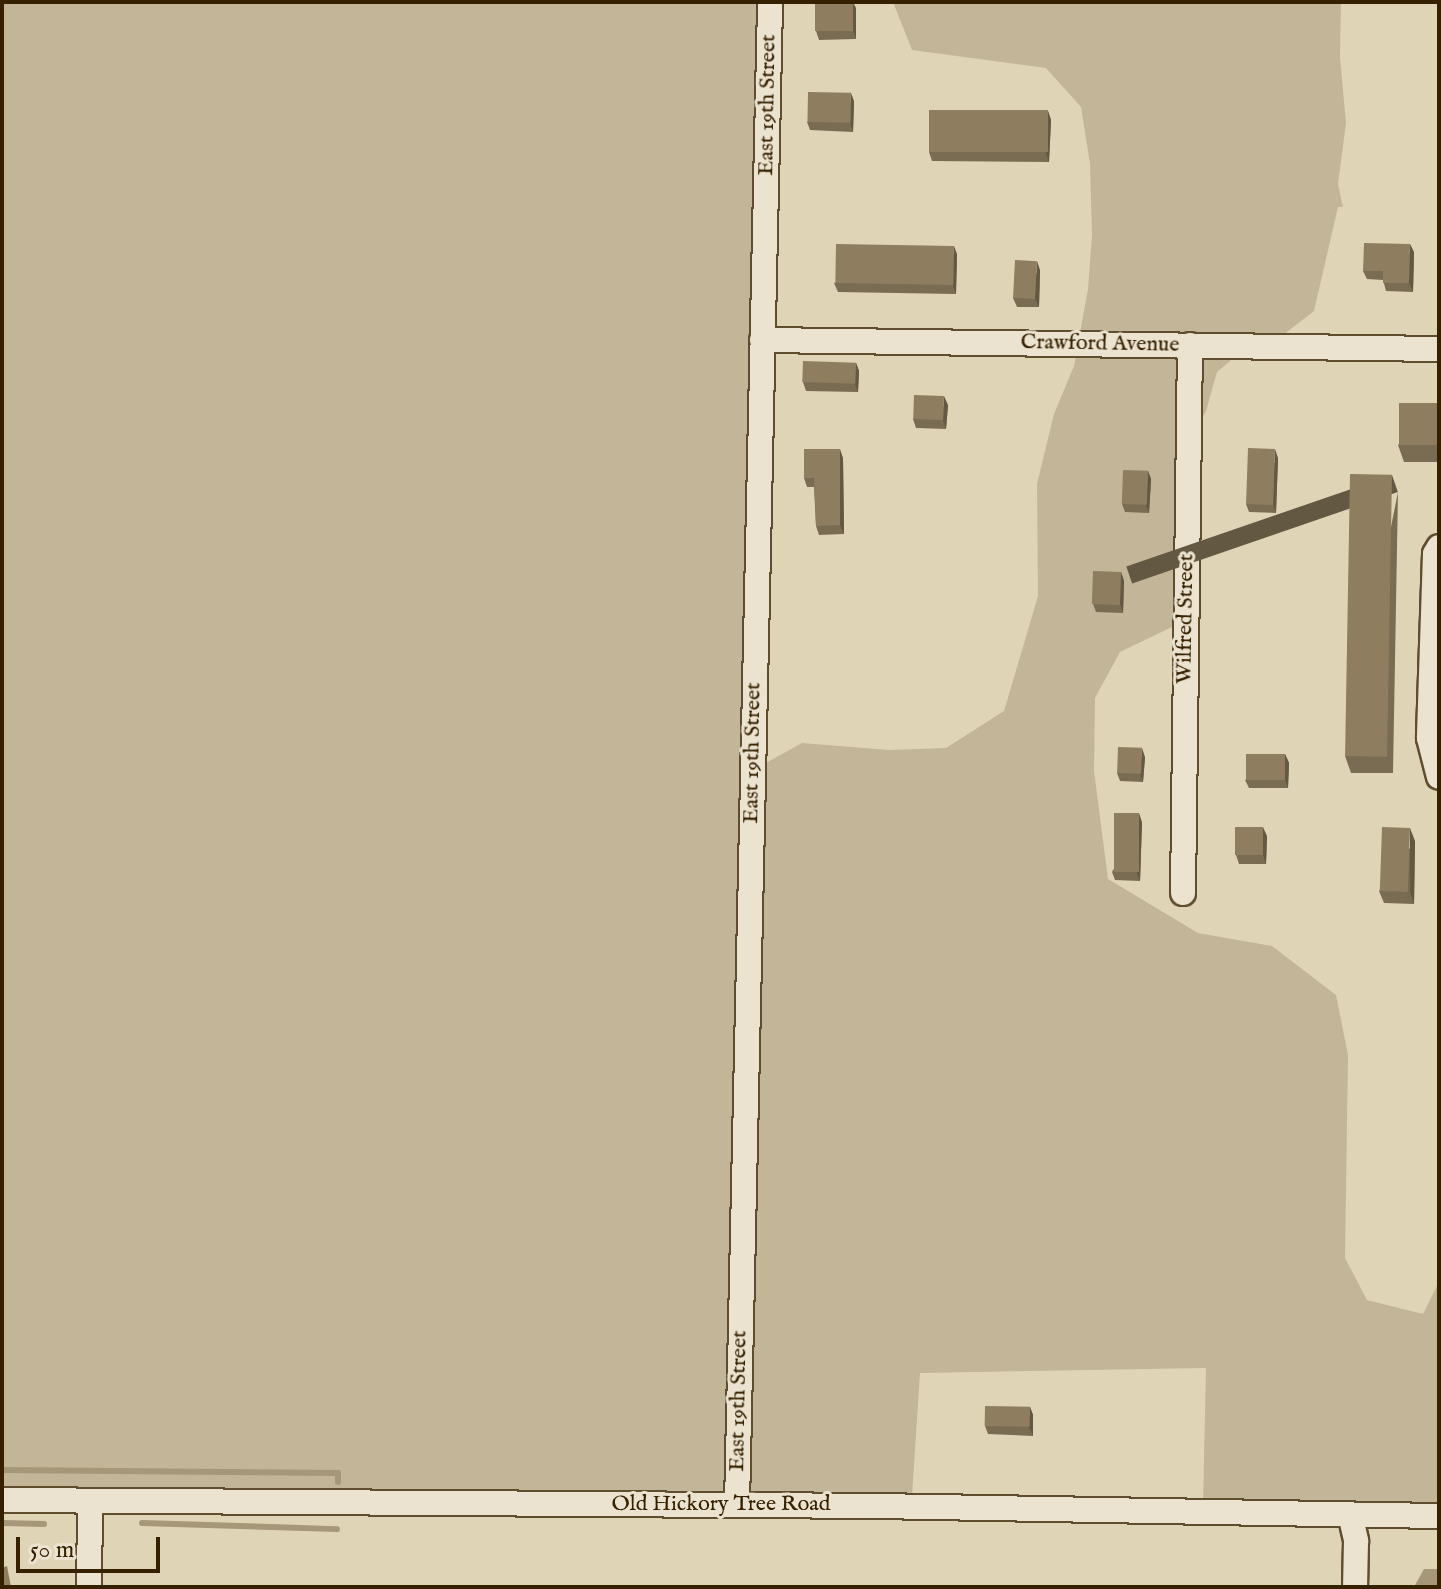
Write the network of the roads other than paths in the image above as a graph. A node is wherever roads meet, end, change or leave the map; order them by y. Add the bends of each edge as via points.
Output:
1 (770, 2) edge
2 (762, 340) junction
3 (1190, 345) junction
4 (1439, 349) edge
5 (1439, 547) edge
6 (1439, 777) edge
7 (1183, 893) dead end
8 (2, 1500) edge
9 (90, 1503) junction
10 (737, 1505) junction
11 (1350, 1514) junction
12 (1439, 1516) edge
13 (89, 1587) edge
14 (1355, 1587) edge

1 - 2 street, East 19th Street
2 - 3 street, Crawford Avenue
2 - 10 street, East 19th Street
3 - 4 street, Crawford Avenue
3 - 7 street, Wilfred Street
5 - 6 street via 1429,738
8 - 9 street, Old Hickory Tree Road
9 - 10 street, Old Hickory Tree Road
9 - 13 street
10 - 11 street, Old Hickory Tree Road
11 - 12 street, Old Hickory Tree Road
11 - 14 street via 1356,1541

